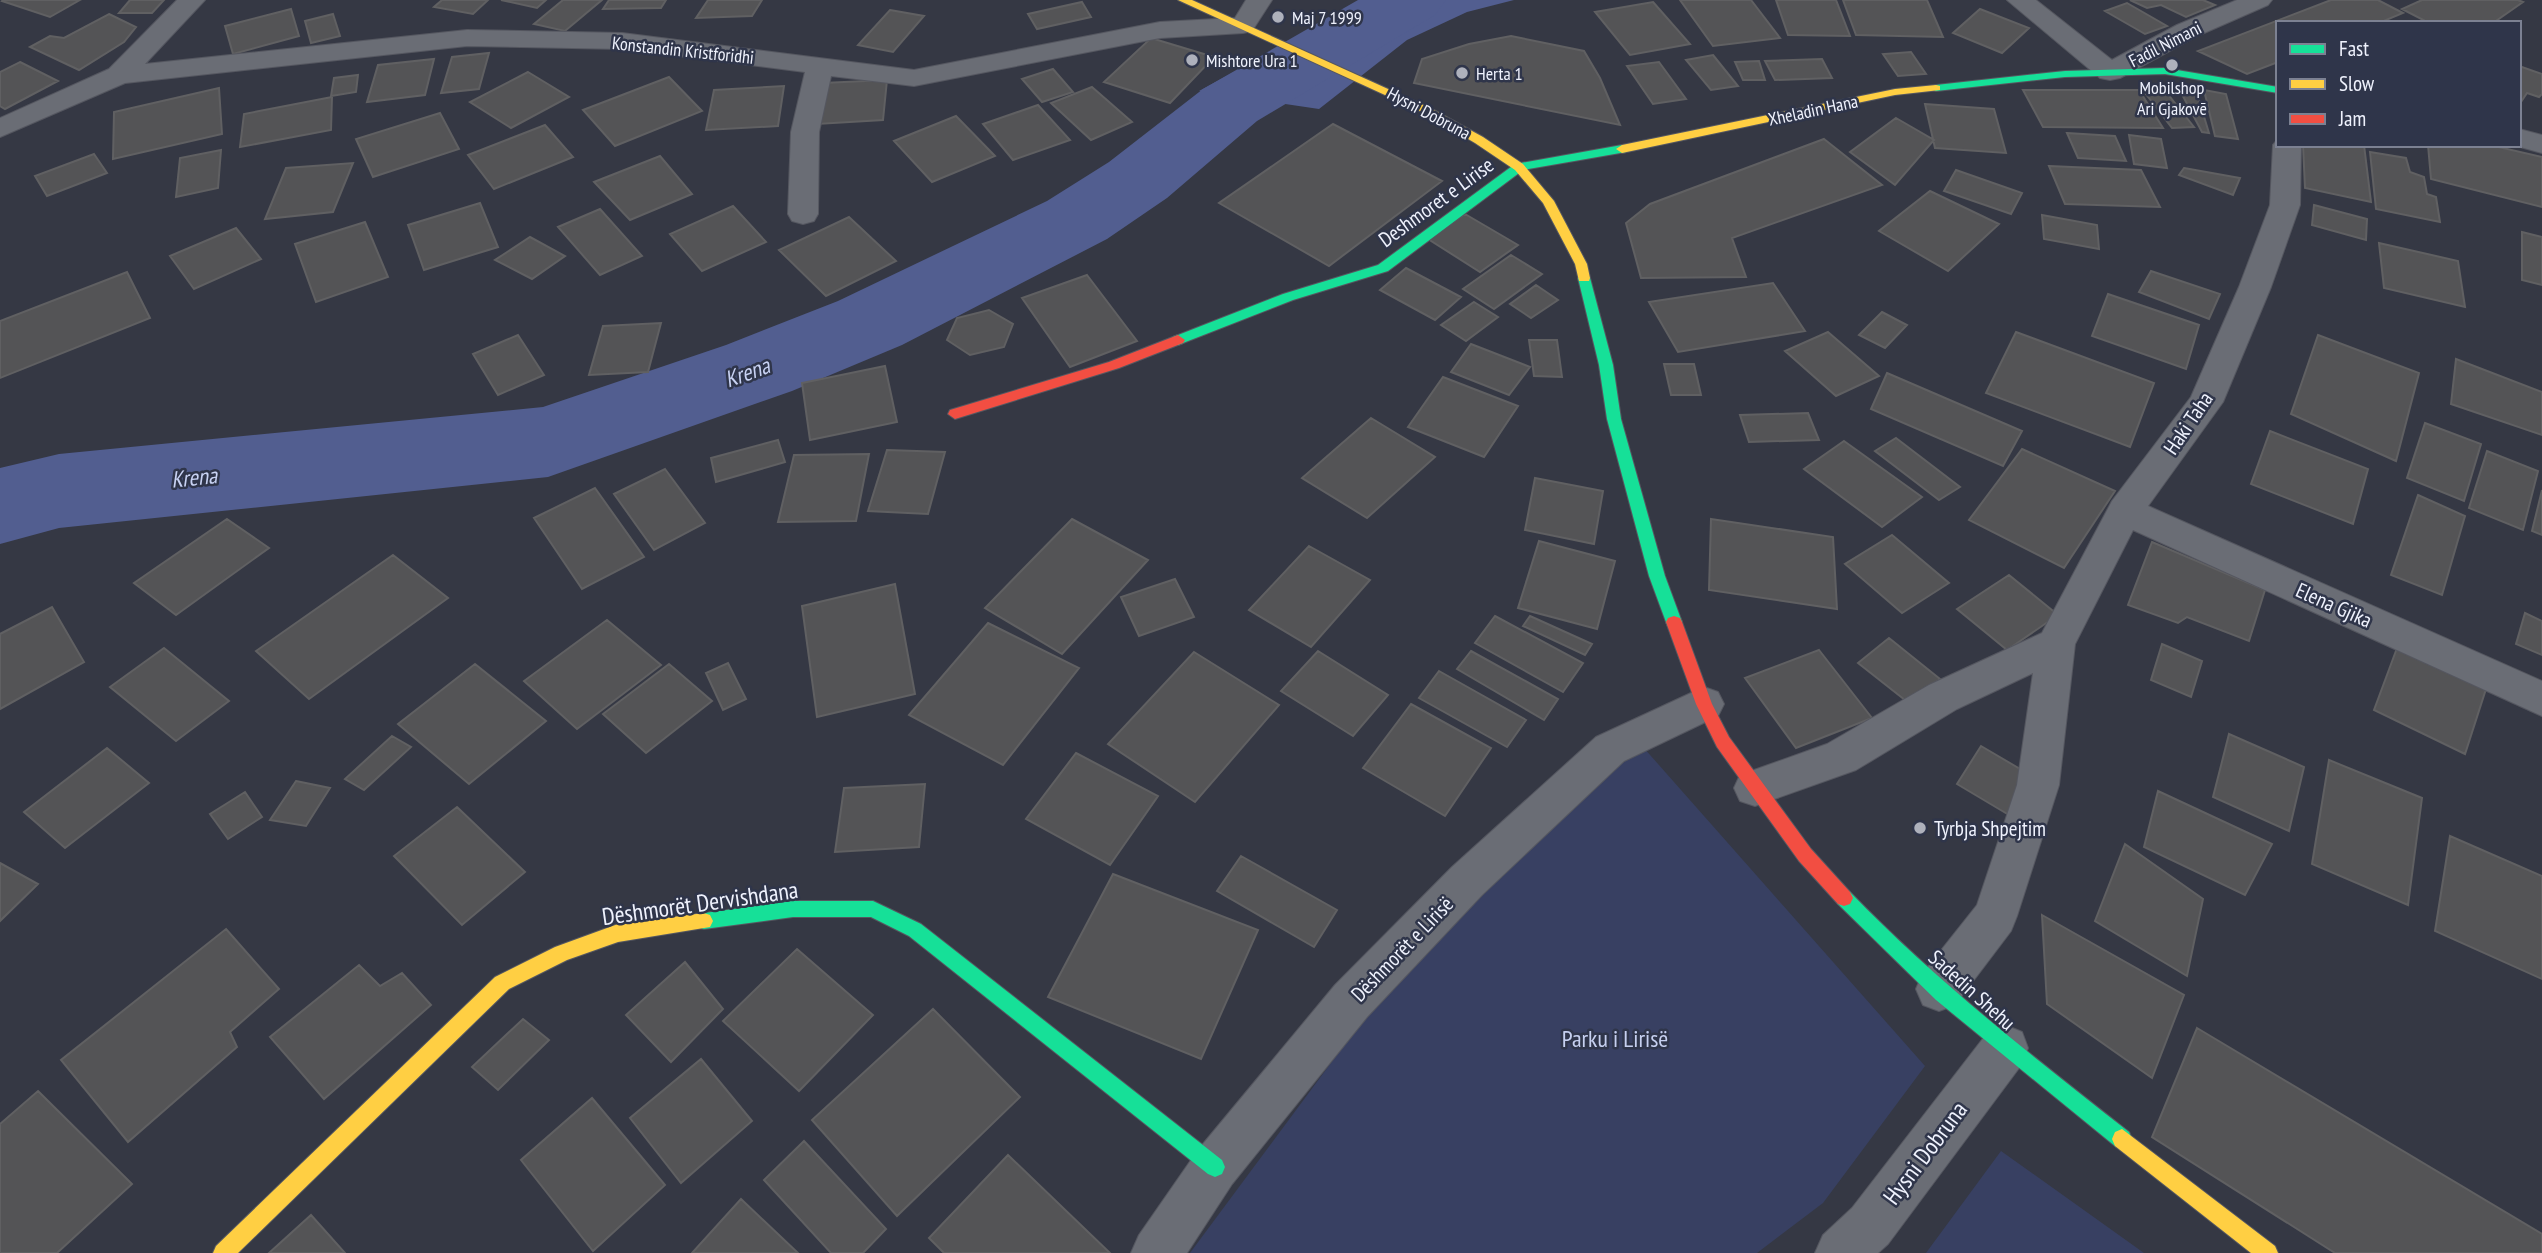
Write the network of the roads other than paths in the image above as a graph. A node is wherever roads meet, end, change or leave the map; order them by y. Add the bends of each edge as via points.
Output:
1 (192, 0) edge
2 (1183, 0) edge
3 (1259, 0) edge
4 (2020, 0) edge
5 (2259, 0) edge
6 (1242, 25) junction
7 (820, 66) junction
8 (2110, 72) junction
9 (119, 75) junction
10 (2276, 90) edge
11 (0, 128) edge
12 (2521, 139) edge
13 (2542, 144) edge
14 (2287, 147) edge
15 (1519, 167) junction
16 (803, 214) dead end
17 (954, 414) dead end
18 (2125, 511) junction
19 (2056, 644) junction
20 (2542, 699) edge
21 (1704, 704) junction
22 (1755, 788) junction
23 (1939, 989) junction
24 (2005, 1048) junction
25 (1215, 1167) junction
26 (223, 1253) edge
27 (1157, 1253) edge
28 (1841, 1253) edge
29 (2268, 1253) edge

1 - 9 street
2 - 6 street, Hysni Dobruna
3 - 6 street
4 - 8 street
5 - 8 street, Fadil Nimani via 2186,31
6 - 7 street, Konstandin Kristforidhi via 1160,30 914,78
6 - 15 street, Hysni Dobruna via 1373,84 1479,139
7 - 9 street, Konstandin Kristforidhi via 622,41 467,38
7 - 16 street via 805,132
8 - 10 street, Xheladin Hana via 2165,71
8 - 15 street, Xheladin Hana via 1895,92 1688,137
9 - 11 street
12 - 13 street
14 - 18 street, Haki Taha via 2285,205 2206,402
15 - 17 street, Deshmoret e Lirise via 1382,268 1288,297 1114,365
15 - 21 street, Deshmoret e Lirise via 1548,201 1581,264 1604,352 1614,419 1657,576
18 - 19 street, Haki Taha
18 - 20 street, Elena Gjika
19 - 22 street via 1943,697 1840,757
19 - 23 street, Haki Taha via 2038,785 1995,916
21 - 22 street, Sadedin Shehu
21 - 25 street, Dëshmorët e Lirisë via 1610,749 1467,881 1351,1001
22 - 23 street, Sadedin Shehu via 1805,855 1866,922
23 - 24 street, Sadedin Shehu
24 - 28 street, Hysni Dobruna via 1870,1226
24 - 29 street, Sadedin Shehu
25 - 26 street, Dëshmorët Dervishdana via 915,930 873,909 793,909 618,933 562,953 502,984
25 - 27 street, Dëshmorët e Lirisë

